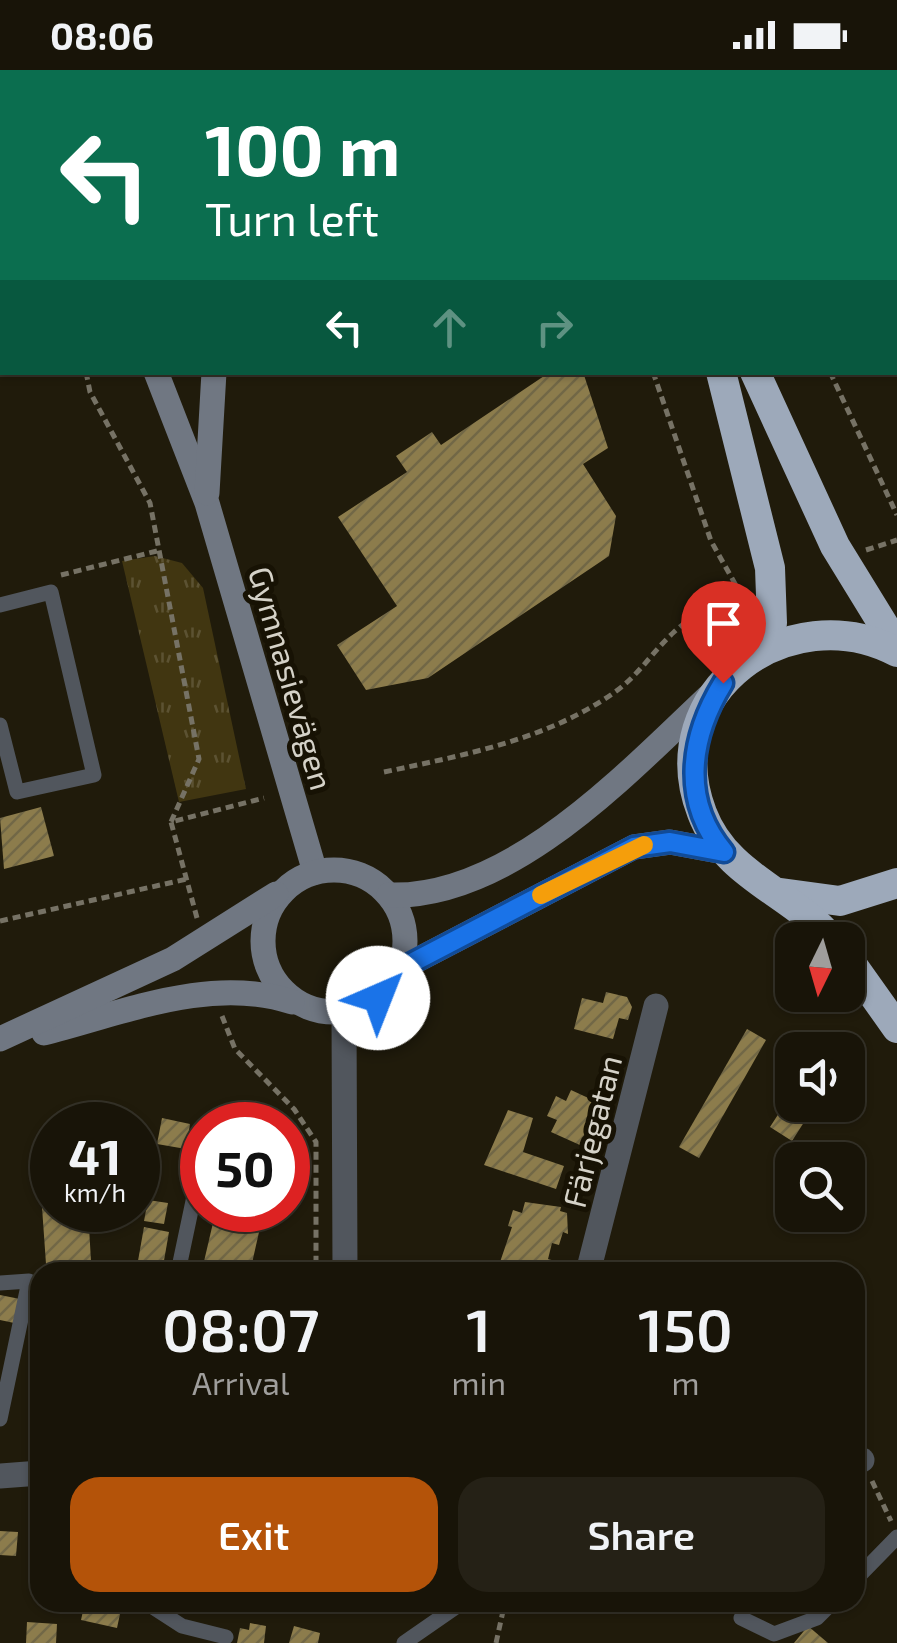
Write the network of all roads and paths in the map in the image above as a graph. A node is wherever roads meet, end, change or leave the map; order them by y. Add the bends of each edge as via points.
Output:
1 (87, 375) edge
2 (157, 375) edge
3 (214, 375) edge
4 (654, 375) edge
5 (722, 375) edge
6 (756, 375) edge
7 (831, 375) edge
8 (206, 502) junction
9 (897, 515) edge
10 (897, 540) edge
11 (158, 550) junction
12 (862, 551) dead end
13 (53, 577) dead end
14 (756, 580) dead end
15 (738, 590) junction
16 (0, 605) edge
17 (897, 649) edge
18 (761, 650) junction
19 (723, 683) junction
20 (0, 724) edge
21 (384, 772) dead end
22 (264, 798) dead end
23 (171, 822) junction
24 (732, 861) junction
25 (306, 876) junction
26 (187, 879) junction
27 (897, 883) edge
28 (389, 895) junction
29 (0, 921) edge
30 (198, 922) dead end
31 (809, 922) edge
32 (400, 969) junction
33 (865, 983) edge
34 (656, 1006) dead end
35 (306, 1007) junction
36 (218, 1009) dead end
37 (344, 1012) junction
38 (897, 1028) edge
39 (0, 1042) edge
40 (187, 1232) edge
41 (180, 1262) edge
42 (316, 1262) edge
43 (345, 1262) edge
44 (591, 1262) edge
45 (0, 1283) edge
46 (0, 1419) edge
47 (865, 1473) edge
48 (30, 1474) edge
49 (0, 1476) edge
50 (897, 1535) edge
51 (865, 1569) edge
52 (160, 1612) edge
53 (449, 1612) edge
54 (503, 1612) edge
55 (824, 1612) edge
56 (741, 1618) dead end
57 (226, 1637) dead end
58 (404, 1643) edge
59 (496, 1643) edge

1 - 11 path via 150,503
2 - 8 main road, Gymnasievägen
3 - 8 main road, Gymnasievägen
4 - 15 path via 712,541
5 - 18 highway via 770,568 772,624
6 - 17 highway via 835,546
7 - 9 path
8 - 25 main road, Gymnasievägen
10 - 12 path
11 - 13 path
11 - 23 path via 199,759
14 - 15 path
15 - 21 path via 672,634 616,692 565,724
16 - 20 lane via 50,592 94,776 17,792
17 - 18 highway via 832,632
18 - 19 highway
19 - 24 highway via 700,726 693,770 701,812
19 - 28 main road via 611,789 533,846 443,890
22 - 23 path
23 - 26 path
24 - 27 highway via 770,888 822,902 864,897
24 - 31 highway
24 - 32 main road via 670,842 634,847
25 - 28 main road via 350,872
25 - 35 main road via 269,911 262,944 278,986
25 - 39 main road via 173,959
26 - 29 path
26 - 30 path
28 - 32 main road via 404,925
32 - 37 main road via 378,998
33 - 38 highway
34 - 44 street, Färjegatan
35 - 37 main road
35 - 39 main road via 268,994 199,993
36 - 42 path via 236,1049 316,1142
37 - 43 street
40 - 41 lane
45 - 46 lane via 29,1281
47 - 50 path
48 - 49 street
50 - 51 lane
52 - 57 lane via 182,1626
53 - 58 lane
54 - 59 path
55 - 56 lane via 774,1634

